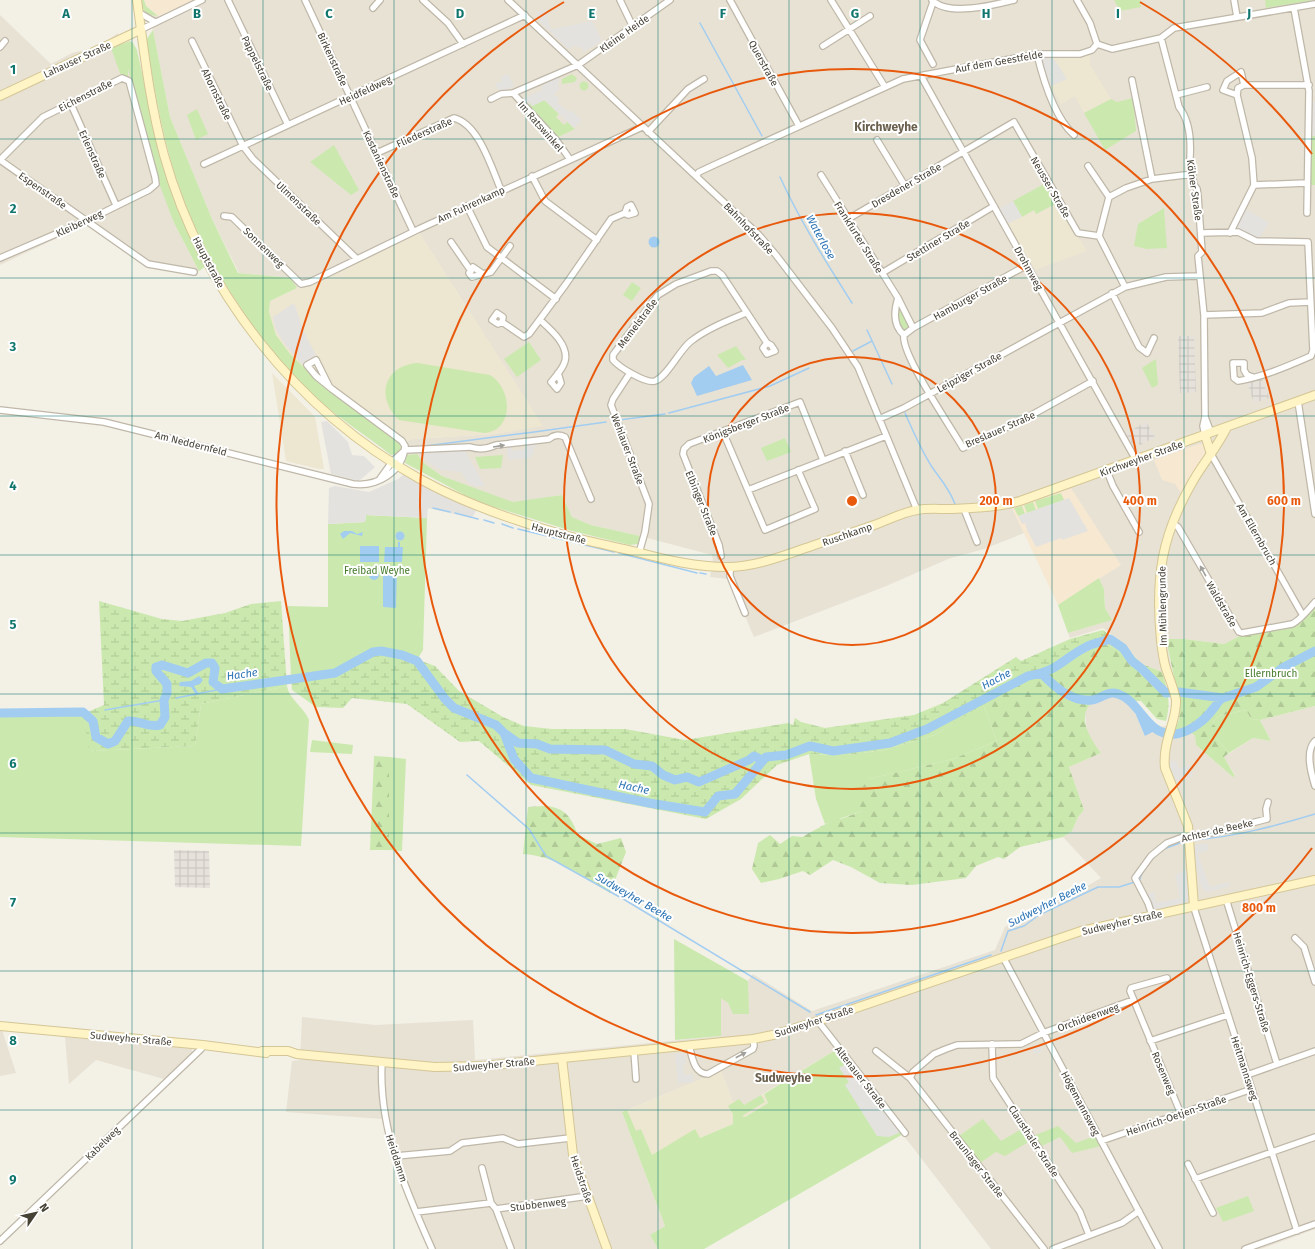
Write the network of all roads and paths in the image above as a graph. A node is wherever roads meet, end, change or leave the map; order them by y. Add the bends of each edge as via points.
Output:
1 (137, 0) edge
2 (202, 0) edge
3 (228, 0) edge
4 (305, 0) edge
5 (380, 0) edge
6 (423, 0) edge
7 (508, 0) edge
8 (620, 0) edge
9 (670, 0) edge
10 (730, 0) edge
11 (831, 0) edge
12 (1014, 0) edge
13 (1077, 0) edge
14 (1234, 0) edge
15 (932, 1) edge
16 (997, 2) edge
17 (1315, 4) edge
18 (373, 8) dead end
19 (1294, 8) junction
20 (138, 12) junction
21 (525, 15) junction
22 (870, 16) dead end
23 (1237, 17) junction
24 (155, 22) junction
25 (633, 27) junction
26 (140, 30) junction
27 (848, 30) junction
28 (1161, 38) junction
29 (192, 41) dead end
30 (5, 42) dead end
31 (463, 44) junction
32 (1098, 44) junction
33 (823, 46) dead end
34 (0, 47) edge
35 (1037, 54) junction
36 (933, 64) dead end
37 (578, 65) junction
38 (921, 76) junction
39 (704, 79) dead end
40 (1132, 80) dead end
41 (1244, 85) junction
42 (1309, 85) junction
43 (885, 87) junction
44 (1207, 87) dead end
45 (513, 93) junction
46 (1176, 95) junction
47 (1237, 95) junction
48 (0, 96) edge
49 (351, 97) junction
50 (491, 99) dead end
51 (70, 102) junction
52 (1014, 122) joint
53 (288, 125) junction
54 (642, 126) junction
55 (799, 126) junction
56 (648, 132) junction
57 (1074, 135) dead end
58 (877, 140) dead end
59 (243, 146) junction
60 (963, 152) junction
61 (377, 153) junction
62 (569, 158) junction
63 (0, 160) edge
64 (204, 164) dead end
65 (1088, 166) dead end
66 (1193, 174) junction
67 (532, 176) junction
68 (696, 176) junction
69 (821, 176) dead end
70 (1152, 179) junction
71 (1306, 183) junction
72 (156, 184) joint
73 (1254, 184) junction
74 (905, 186) junction
75 (502, 190) junction
76 (1108, 197) junction
77 (116, 205) junction
78 (467, 206) junction
79 (994, 206) junction
80 (625, 212) dead end
81 (1307, 213) dead end
82 (224, 216) dead end
83 (848, 219) junction
84 (86, 221) junction
85 (414, 231) junction
86 (1201, 233) junction
87 (1230, 233) junction
88 (1099, 236) junction
89 (597, 240) junction
90 (451, 242) dead end
91 (510, 246) dead end
92 (0, 258) edge
93 (501, 258) junction
94 (357, 259) junction
95 (1027, 265) junction
96 (194, 272) dead end
97 (882, 273) junction
98 (1199, 276) junction
99 (301, 284) joint
100 (1125, 287) junction
101 (1112, 293) junction
102 (898, 298) junction
103 (556, 299) junction
104 (1310, 302) junction
105 (746, 313) junction
106 (1204, 315) junction
107 (540, 320) junction
108 (502, 322) dead end
109 (1058, 323) junction
110 (913, 328) junction
111 (904, 336) junction
112 (1154, 338) dead end
113 (767, 343) dead end
114 (558, 373) dead end
115 (630, 373) junction
116 (1253, 377) dead end
117 (1093, 381) junction
118 (329, 386) junction
119 (929, 394) junction
120 (1315, 395) edge
121 (1298, 401) junction
122 (0, 410) edge
123 (879, 419) junction
124 (1227, 427) junction
125 (723, 432) junction
126 (1208, 434) junction
127 (886, 436) junction
128 (684, 449) joint
129 (405, 450) junction
130 (845, 451) junction
131 (1214, 451) junction
132 (823, 460) junction
133 (1136, 460) junction
134 (395, 464) junction
135 (798, 470) junction
136 (1107, 471) junction
137 (748, 490) junction
138 (863, 494) dead end
139 (591, 499) dead end
140 (964, 509) junction
141 (917, 510) junction
142 (1315, 514) edge
143 (1172, 522) junction
144 (1139, 532) dead end
145 (977, 542) dead end
146 (639, 553) junction
147 (721, 556) dead end
148 (730, 567) junction
149 (1315, 602) edge
150 (745, 613) dead end
151 (1302, 614) junction
152 (1315, 741) edge
153 (1315, 786) edge
154 (1268, 802) dead end
155 (1189, 837) junction
156 (1315, 880) edge
157 (1226, 899) junction
158 (1194, 906) junction
159 (1152, 915) junction
160 (1295, 938) dead end
161 (1003, 957) junction
162 (1167, 978) dead end
163 (1315, 982) edge
164 (1133, 1000) junction
165 (1228, 1015) junction
166 (818, 1021) junction
167 (0, 1026) edge
168 (1043, 1033) junction
169 (754, 1039) junction
170 (1150, 1041) junction
171 (992, 1044) junction
172 (203, 1045) junction
173 (689, 1045) junction
174 (634, 1051) junction
175 (876, 1051) dead end
176 (1315, 1051) edge
177 (562, 1058) junction
178 (382, 1062) junction
179 (1278, 1064) junction
180 (1247, 1075) junction
181 (910, 1078) junction
182 (636, 1079) dead end
183 (1252, 1090) junction
184 (1181, 1114) junction
185 (905, 1133) dead end
186 (1315, 1137) edge
187 (570, 1138) junction
188 (1101, 1141) junction
189 (1271, 1152) junction
190 (396, 1156) junction
191 (1188, 1164) dead end
192 (482, 1168) dead end
193 (1195, 1179) junction
194 (588, 1196) junction
195 (492, 1203) junction
196 (496, 1209) junction
197 (1139, 1211) junction
198 (416, 1212) junction
199 (1213, 1213) dead end
200 (1315, 1224) edge
201 (1297, 1230) junction
202 (1089, 1235) junction
203 (0, 1240) edge
204 (432, 1249) edge
205 (511, 1249) edge
206 (608, 1249) edge
207 (1044, 1249) edge
208 (1053, 1249) edge
209 (1159, 1249) edge
210 (1245, 1249) edge

1 - 20 main road, Hauptstraße
2 - 24 street, Lahauser Straße
3 - 53 street, Pappelstraße
4 - 49 street, Birkenstraße
5 - 18 street
6 - 31 street via 448,23
7 - 21 street, Bahnhofstraße
8 - 25 street
9 - 25 street, Kleine Heide
10 - 55 street, Querstraße
11 - 27 street
12 - 16 street
13 - 32 street
14 - 23 street
15 - 16 street via 954,10
15 - 36 street via 920,40
17 - 19 street
19 - 23 street
19 - 42 street
20 - 24 street
20 - 26 main road, Hauptstraße
21 - 31 street, Heidfeldweg
21 - 37 street, Bahnhofstraße
22 - 27 street
23 - 28 street via 1174,28
24 - 26 street, Lahauser Straße
25 - 37 street, Kleine Heide
26 - 48 main road, Lahauser Straße
26 - 134 main road, Hauptstraße via 147,81 164,156 186,216 213,272 250,329 296,384 318,406
27 - 33 street
27 - 43 street
28 - 32 street via 1112,49
28 - 46 street, Kölner Straße
29 - 59 street, Ahornstraße
30 - 34 street
31 - 49 street, Heidfeldweg
32 - 35 street, Auf dem Geestfelde via 1092,50 1080,54
35 - 38 street, Auf dem Geestfelde
35 - 57 street via 1046,87 1065,127
37 - 45 street, Im Ratswinkel
37 - 54 street, Bahnhofstraße
38 - 43 street, Auf dem Geestfelde via 903,79
38 - 60 street, Drohmweg
39 - 56 street via 688,89
40 - 70 street
41 - 42 street
41 - 47 street via 1238,88
41 - 47 street via 1242,72 1227,81 1224,90
42 - 71 street via 1310,128
43 - 55 street, Auf dem Geestfelde
44 - 46 street
45 - 50 street, Im Ratswinkel via 501,94
45 - 62 street, Im Ratswinkel via 557,141
46 - 66 street, Kölner Straße via 1189,134
47 - 73 street via 1252,158
49 - 53 street, Heidfeldweg
49 - 61 street, Kastanienstraße
51 - 63 street, Eichenstraße via 43,117
51 - 72 street, Eichenstraße via 118,78 129,81
51 - 77 street, Erlenstraße
52 - 60 street, Dresdener Straße
52 - 88 street, Neusser Straße via 1078,233
53 - 59 street, Heidfeldweg
54 - 56 street, Bahnhofstraße
54 - 62 street, Am Fuhrenkamp
55 - 68 street, Auf dem Geestfelde
56 - 68 street, Bahnhofstraße
58 - 74 street
59 - 64 street, Heidfeldweg
59 - 94 street, Ulmenstraße via 253,159
60 - 74 street, Dresdener Straße
60 - 79 street, Drohmweg
61 - 75 street, Fliederstraße via 454,118 461,120 476,134
61 - 85 street, Kastanienstraße
62 - 67 street, Am Fuhrenkamp
63 - 84 street, Espenstraße
65 - 76 street
66 - 70 street
66 - 86 street, Kölner Straße
67 - 75 street, Am Fuhrenkamp
67 - 89 street via 545,201
68 - 123 street, Bahnhofstraße via 759,235 832,328 858,367
69 - 83 street, Frankfurter Straße
70 - 76 street
71 - 73 street
71 - 81 street
72 - 77 street, Kleiberweg via 149,190
73 - 87 street
74 - 83 street, Dresdener Straße
75 - 78 street, Am Fuhrenkamp
76 - 88 street
77 - 84 street, Kleiberweg
78 - 85 street, Am Fuhrenkamp
78 - 93 street via 487,247
79 - 95 street, Drohmweg
79 - 97 street, Stettiner Straße
80 - 89 street via 611,219
82 - 99 street, Sonnenweg via 232,217
83 - 97 street, Frankfurter Straße
84 - 92 street, Kleiberweg
84 - 96 street, Espenstraße via 148,264
85 - 94 street, Am Fuhrenkamp
86 - 87 street
86 - 98 street, Kölner Straße
87 - 104 street via 1238,232 1256,241 1308,242
88 - 100 street
89 - 103 street
90 - 93 street via 471,270 473,267 483,274 491,272
91 - 93 street
93 - 103 street
94 - 99 street, Am Fuhrenkamp
95 - 109 street, Drohmweg
95 - 110 street, Hamburger Straße
97 - 102 street, Frankfurter Straße
98 - 100 street, Leipziger Straße via 1170,277
98 - 106 street, Kölner Straße
100 - 101 street, Leipziger Straße
101 - 109 street, Leipziger Straße
101 - 112 street via 1139,347 1147,353
102 - 110 street, Frankfurter Straße
102 - 111 street via 894,310 899,331
103 - 107 street
104 - 106 street via 1289,303 1262,313
104 - 116 street via 1313,350 1311,356 1290,366
105 - 113 street, Memelstraße
105 - 115 street via 689,343 658,380 649,382
105 - 115 street, Memelstraße via 722,275 716,271 676,284 658,295 613,355 616,364
106 - 126 street, Kölner Straße via 1203,426
107 - 108 street via 524,337
107 - 114 street via 556,336 564,350 565,362
109 - 117 street, Drohmweg
109 - 119 street, Leipziger Straße
110 - 111 street
111 - 119 street via 904,342
115 - 146 street, Wehlauer Straße via 620,385 611,405 649,504
117 - 119 street, Breslauer Straße via 1028,417 963,448
117 - 133 street, Drohmweg
118 - 118 street via 316,360 310,362 310,370
118 - 129 street via 402,441
119 - 123 street, Leipziger Straße
120 - 121 main road, Kirchweyher Straße
121 - 124 main road, Kirchweyher Straße
121 - 142 street
122 - 134 street, Am Neddernfeld via 104,422 353,484 363,485 379,480
123 - 127 street, Bahnhofstraße
124 - 126 main road, Kirchweyher Straße
124 - 131 main road, Im Mühlengrunde
125 - 128 street, Königsberger Straße via 689,444
125 - 132 street, Königsberger Straße via 800,402
125 - 137 street
126 - 131 main road
126 - 133 main road, Kirchweyher Straße
127 - 130 street
127 - 141 street, Bahnhofstraße
128 - 147 street, Elbinger Straße via 686,464 719,545
129 - 134 street
129 -> 139 street via 470,447 488,449 496,445 549,439 561,435 565,437
130 - 132 street
130 - 138 street
131 - 143 main road, Im Mühlengrunde via 1192,483
131 - 151 street, Am Ellernbruch
132 - 135 street
133 - 136 main road, Kirchweyher Straße
134 - 146 main road, Hauptstraße via 445,492 493,513 568,536
135 - 137 street
135 - 137 street via 815,509 765,530
136 - 140 main road, Kirchweyher Straße via 1012,504
136 - 144 street
140 - 141 main road, Ruschkamp
140 - 145 street
141 - 148 main road, Ruschkamp via 768,561
151 -> 143 street, Waldstraße via 1297,622 1292,624 1242,633 1236,630 1178,527
143 - 155 main road, Im Mühlengrunde via 1162,558 1160,582 1162,648 1176,708 1164,758 1165,768 1184,815
146 - 148 main road, Hauptstraße via 688,564
148 - 150 street via 730,576
149 - 151 street, Waldstraße
152 - 153 street via 1311,745 1310,761
154 - 155 street, Achter de Beeke via 1267,819
155 - 158 main road, Im Mühlengrunde
155 - 159 street, Achter de Beeke via 1167,843 1158,849 1135,878
156 - 157 main road, Sudweyher Straße
157 - 158 main road, Sudweyher Straße
157 - 179 street, Heinrich-Eggers-Straße
158 - 159 main road, Sudweyher Straße
158 - 165 street, Heitmannsweg
159 - 161 main road, Sudweyher Straße via 1081,931
160 - 163 street via 1304,947
161 - 166 main road, Sudweyher Straße
161 - 168 street, Högemannsweg
162 - 164 street via 1131,988
164 - 168 street, Orchideenweg
164 - 170 street
165 - 170 street, Rosenweg
165 - 180 street, Heitmannsweg
166 - 169 main road, Sudweyher Straße
166 - 185 street, Altenauer Straße
167 - 172 main road, Sudweyher Straße
168 - 171 street via 1021,1044
168 - 188 street, Högemannsweg
169 - 173 main road, Sudweyher Straße
173 -> 169 street via 698,1071 708,1074 753,1049
170 - 184 street, Rosenweg
171 - 181 street via 958,1045 946,1049 934,1054 913,1072
171 - 202 street, Clausthaler Straße via 993,1078 1080,1212
172 - 178 main road, Sudweyher Straße
172 - 203 street, Kabelweg via 201,1050
173 - 174 main road, Sudweyher Straße
174 - 177 main road, Sudweyher Straße
174 - 182 street
175 - 181 street, Braunlager Straße
176 - 179 street
177 - 178 main road, Sudweyher Straße via 453,1068
177 - 187 main road, Heidstraße
178 - 190 street, Heiddamm via 384,1113
179 - 180 street
180 - 183 street, Heitmannsweg
181 - 207 street, Braunlager Straße
183 - 184 street, Heinrich-Oetjen-Straße
183 - 189 street, Heitmannsweg
184 - 188 street, Heinrich-Oetjen-Straße
186 - 189 street
187 - 190 street via 518,1144 503,1138 462,1143 450,1150
187 - 194 main road, Heidstraße via 575,1162
188 - 197 street, Högemannsweg
189 - 193 street
189 - 201 street, Heitmannsweg
190 - 198 street, Heiddamm
191 - 193 street
192 - 195 street, Stubbenweg
193 - 199 street
194 - 196 street, Stubbenweg
194 - 206 main road, Heidstraße
195 - 196 street, Stubbenweg
195 - 198 street
196 - 205 street
197 - 202 street via 1122,1223
197 - 209 street, Högemannsweg
198 - 204 street, Heiddamm
200 - 201 street
201 - 210 street
202 - 208 street

